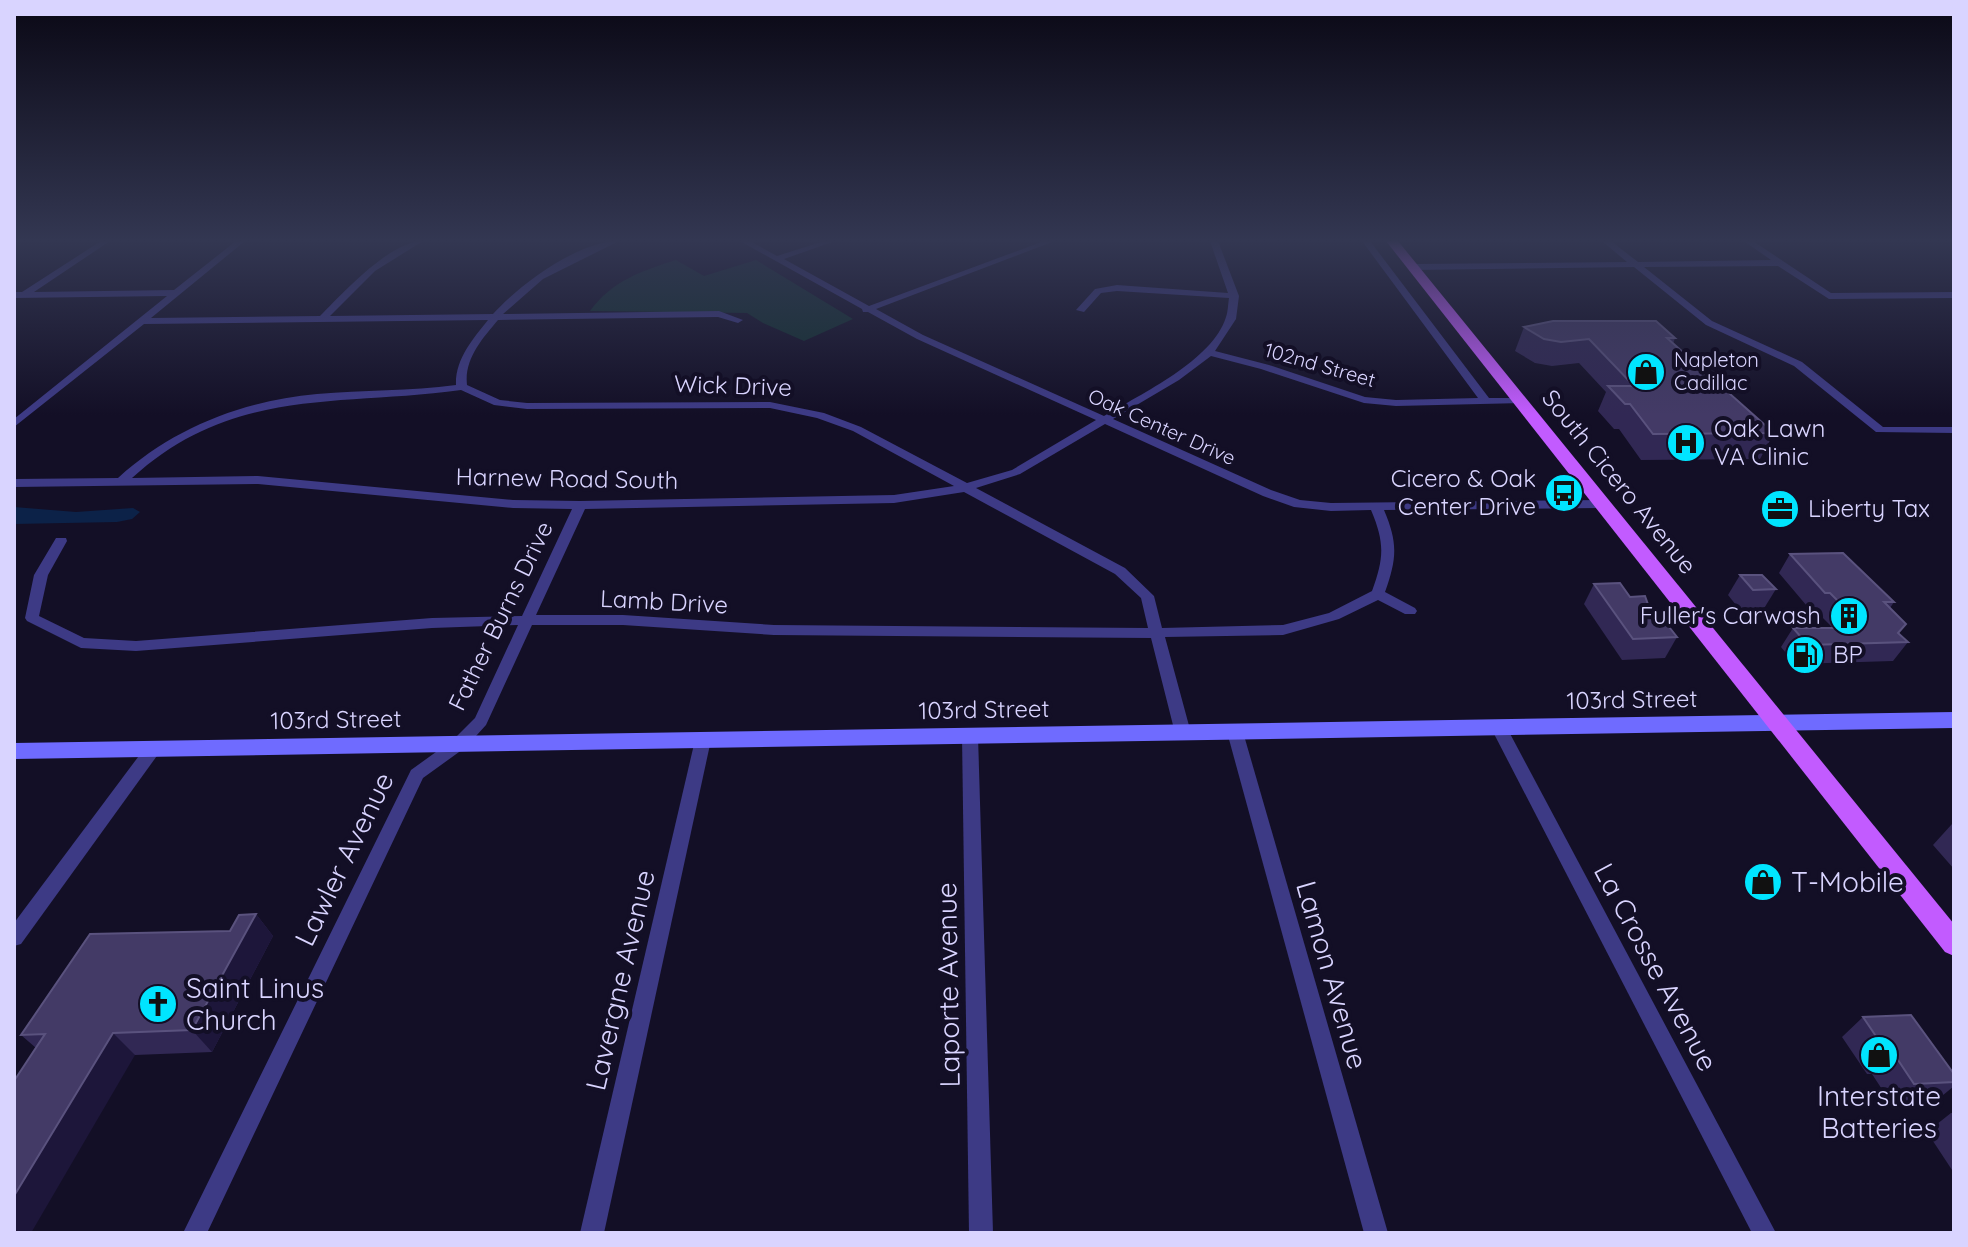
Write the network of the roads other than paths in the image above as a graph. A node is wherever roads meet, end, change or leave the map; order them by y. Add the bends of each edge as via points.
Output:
1 (168, 299) edge
2 (342, 299) edge
3 (511, 299) edge
4 (847, 299) edge
5 (895, 299) edge
6 (1091, 299) edge
7 (1234, 299) edge
8 (1409, 299) edge
9 (1438, 299) edge
10 (1679, 299) edge
11 (866, 310) junction
12 (1081, 310) dead end
13 (493, 317) junction
14 (322, 319) junction
15 (738, 320) dead end
16 (141, 321) junction
17 (1209, 353) junction
18 (462, 387) junction
19 (1519, 401) junction
20 (1486, 402) junction
21 (218, 404) dead end
22 (229, 415) junction
23 (1103, 420) junction
24 (14, 424) edge
25 (1954, 430) edge
26 (122, 481) junction
27 (14, 483) edge
28 (964, 488) junction
29 (1601, 504) junction
30 (580, 505) junction
31 (1376, 507) junction
32 (61, 541) dead end
33 (1378, 594) junction
34 (1410, 611) dead end
35 (530, 620) junction
36 (1157, 633) junction
37 (1954, 720) edge
38 (1777, 723) junction
39 (1499, 728) junction
40 (1235, 732) junction
41 (1183, 733) junction
42 (970, 736) junction
43 (703, 740) junction
44 (460, 743) junction
45 (153, 749) junction
46 (14, 751) edge
47 (14, 938) edge
48 (1954, 944) edge
49 (195, 1233) edge
50 (592, 1233) edge
51 (981, 1233) edge
52 (1376, 1233) edge
53 (1764, 1233) edge

1 - 16 street
2 - 14 street
3 - 13 street
4 - 11 street, Oak Center Drive
5 - 11 street
6 - 12 street
7 - 17 street via 1231,319
8 - 20 street
9 - 19 main road, South Cicero Avenue
10 - 25 street via 1709,323 1806,369 1880,430
11 - 23 street, Oak Center Drive
13 - 14 street
13 - 15 street via 719,314
13 - 18 street via 463,361
14 - 16 street
16 - 24 street
17 - 20 street, 102nd Street via 1364,400
17 - 23 street, Harnew Road South
18 - 22 street via 302,398
18 - 28 street, Wick Drive via 498,403 527,406 749,405 805,411 857,429
19 - 20 street, 102nd Street
19 - 29 main road, South Cicero Avenue
21 - 22 street
22 - 26 street via 160,449
23 - 28 street, Harnew Road South via 1016,472
23 - 31 street, Oak Center Drive via 1298,504
26 - 27 street, Harnew Road South
26 - 30 street, Harnew Road South via 258,480 513,504
28 - 30 street, Harnew Road South via 894,499
28 - 36 street, Wick Drive via 1120,571 1147,596
29 - 31 street, Oak Center Drive
29 - 38 main road, South Cicero Avenue
30 - 35 street, Father Burns Drive
31 - 33 street via 1391,541
32 - 35 street, Lamb Drive via 41,575 32,618 81,643 136,646
33 - 34 street
33 - 36 street, Lamb Drive via 1334,616 1283,630
35 - 36 street, Lamb Drive via 788,631
35 - 44 street, Father Burns Drive via 481,721
36 - 41 street, Wick Drive
37 - 38 main road, 103rd Street
38 - 39 main road, 103rd Street
38 - 48 main road, South Cicero Avenue
39 - 40 main road, 103rd Street
39 - 53 street, La Crosse Avenue
40 - 41 main road, 103rd Street
40 - 52 street, Lamon Avenue
41 - 42 main road, 103rd Street
42 - 43 main road, 103rd Street
42 - 51 street, Laporte Avenue
43 - 44 main road, 103rd Street
43 - 50 street, Lavergne Avenue
44 - 45 main road, 103rd Street
44 - 49 street, Lawler Avenue via 417,774
45 - 46 main road, 103rd Street
45 - 47 street

